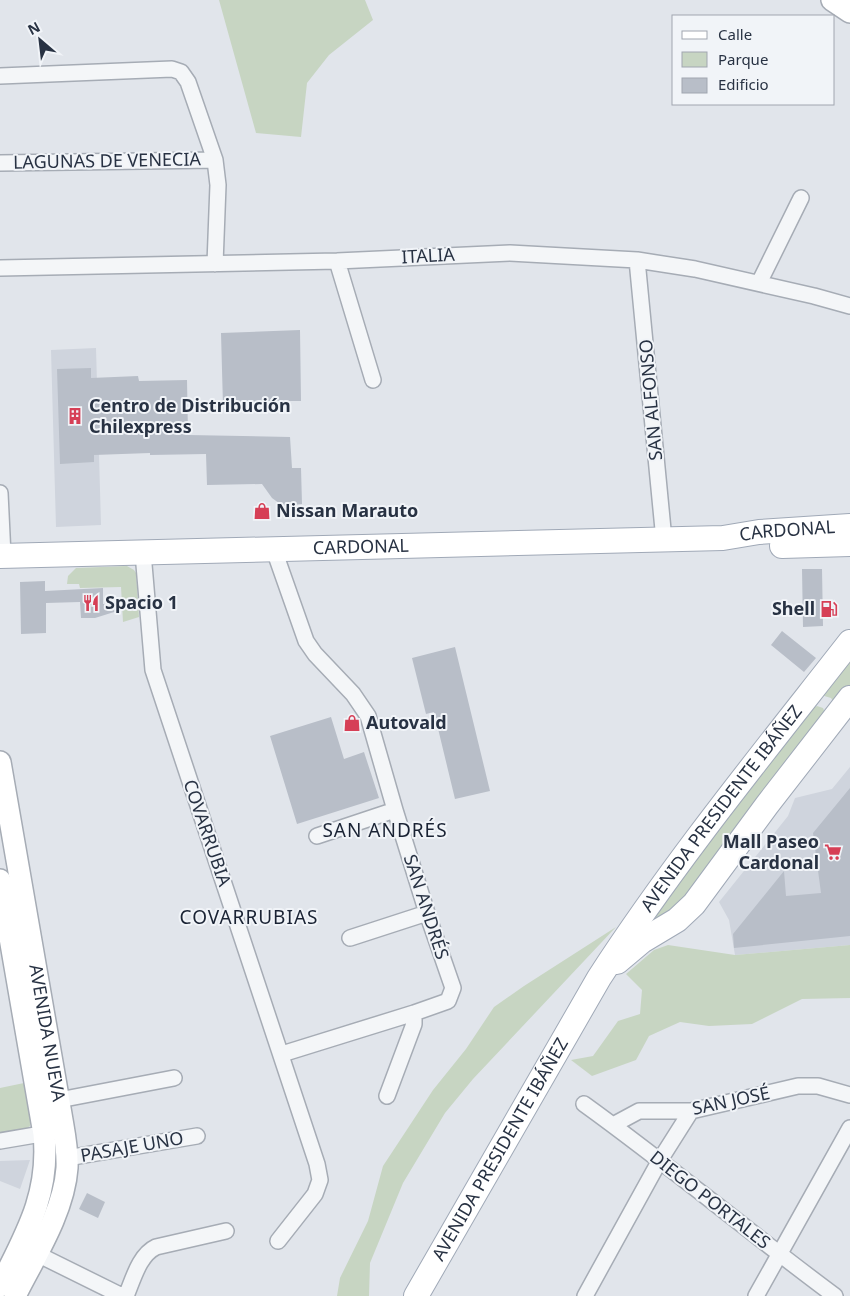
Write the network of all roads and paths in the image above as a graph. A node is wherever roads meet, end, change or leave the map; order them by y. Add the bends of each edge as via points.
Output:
1 (832, 0) edge
2 (850, 12) edge
3 (0, 76) edge
4 (214, 160) junction
5 (0, 163) edge
6 (801, 198) dead end
7 (637, 260) junction
8 (337, 261) junction
9 (215, 264) junction
10 (0, 268) edge
11 (759, 284) junction
12 (850, 306) edge
13 (373, 380) dead end
14 (0, 492) edge
15 (850, 526) edge
16 (723, 538) junction
17 (664, 540) junction
18 (850, 544) edge
19 (274, 550) junction
20 (143, 553) junction
21 (1, 556) edge
22 (850, 642) edge
23 (850, 698) edge
24 (801, 705) junction
25 (826, 728) junction
26 (0, 762) edge
27 (395, 810) junction
28 (317, 836) dead end
29 (0, 880) edge
30 (650, 902) junction
31 (427, 913) junction
32 (19, 928) junction
33 (663, 930) junction
34 (350, 938) dead end
35 (599, 978) junction
36 (414, 1013) junction
37 (282, 1054) junction
38 (174, 1078) dead end
39 (850, 1095) edge
40 (387, 1096) dead end
41 (59, 1100) junction
42 (584, 1104) dead end
43 (691, 1111) junction
44 (613, 1125) junction
45 (850, 1128) edge
46 (54, 1132) junction
47 (197, 1136) dead end
48 (0, 1141) edge
49 (67, 1158) junction
50 (660, 1160) junction
51 (226, 1231) dead end
52 (278, 1240) dead end
53 (28, 1249) junction
54 (779, 1254) junction
55 (0, 1286) edge
56 (15, 1296) edge
57 (122, 1296) edge
58 (126, 1296) edge
59 (416, 1296) edge
60 (585, 1296) edge
61 (756, 1296) edge
62 (834, 1296) edge

1 - 2 street
3 - 4 street via 172,69 181,72 188,82
4 - 5 street, LAGUNAS DE VENECIA
4 - 9 street via 218,185
6 - 11 street
7 - 8 street, ITALIA via 510,253
7 - 11 street, ITALIA
7 - 17 street, SAN ALFONSO
8 - 9 street, ITALIA
8 - 13 street
9 - 10 street, ITALIA
11 - 12 street, ITALIA
14 - 21 street
15 - 16 main road, CARDONAL
16 - 17 main road, CARDONAL
16 - 18 main road, CARDONAL via 779,546
17 - 19 main road, CARDONAL
19 - 20 main road, CARDONAL
19 - 27 street, SAN ANDRÉS via 306,641 368,716
20 - 21 main road, CARDONAL
20 - 37 street, COVARRUBIA via 153,670
22 - 24 main road, AVENIDA PRESIDENTE IBÁÑEZ
23 - 25 main road, AVENIDA PRESIDENTE IBÁÑEZ
24 - 25 main road via 812,699 826,702 831,717
24 - 30 main road, AVENIDA PRESIDENTE IBÁÑEZ
25 - 33 main road, AVENIDA PRESIDENTE IBÁÑEZ via 694,904
26 - 32 street, AVENIDA NUEVA
27 - 28 street
27 - 31 street, SAN ANDRÉS
29 - 32 street, AVENIDA NUEVA
30 - 33 main road via 646,916 654,927
30 - 35 main road, AVENIDA PRESIDENTE IBÁÑEZ
31 - 34 street
31 - 36 street, SAN ANDRÉS via 453,988 448,1001
32 - 41 street, AVENIDA NUEVA
32 - 46 street, AVENIDA NUEVA
33 - 35 main road, AVENIDA PRESIDENTE IBÁÑEZ via 630,951
35 - 59 main road, AVENIDA PRESIDENTE IBÁÑEZ
36 - 37 street, SAN ANDRÉS
36 - 40 street via 414,1024
37 - 52 street, COVARRUBIA via 320,1180 314,1194
38 - 41 street
39 - 43 street, SAN JOSÉ via 818,1086 798,1086
41 - 46 street, AVENIDA NUEVA
42 - 44 street, DIEGO PORTALES
43 - 44 street, SAN JOSÉ via 639,1111
43 - 50 street
44 - 50 street, DIEGO PORTALES
45 - 54 street
46 - 48 street
46 - 49 street, AVENIDA NUEVA
46 - 53 street, AVENIDA NUEVA
47 - 49 street, PASAJE UNO
49 - 53 street, AVENIDA NUEVA via 59,1204
50 - 54 street, DIEGO PORTALES
50 - 60 street
51 - 58 street via 149,1250
53 - 55 street, AVENIDA NUEVA
53 - 56 street, AVENIDA NUEVA
53 - 57 street
54 - 61 street
54 - 62 street, DIEGO PORTALES

